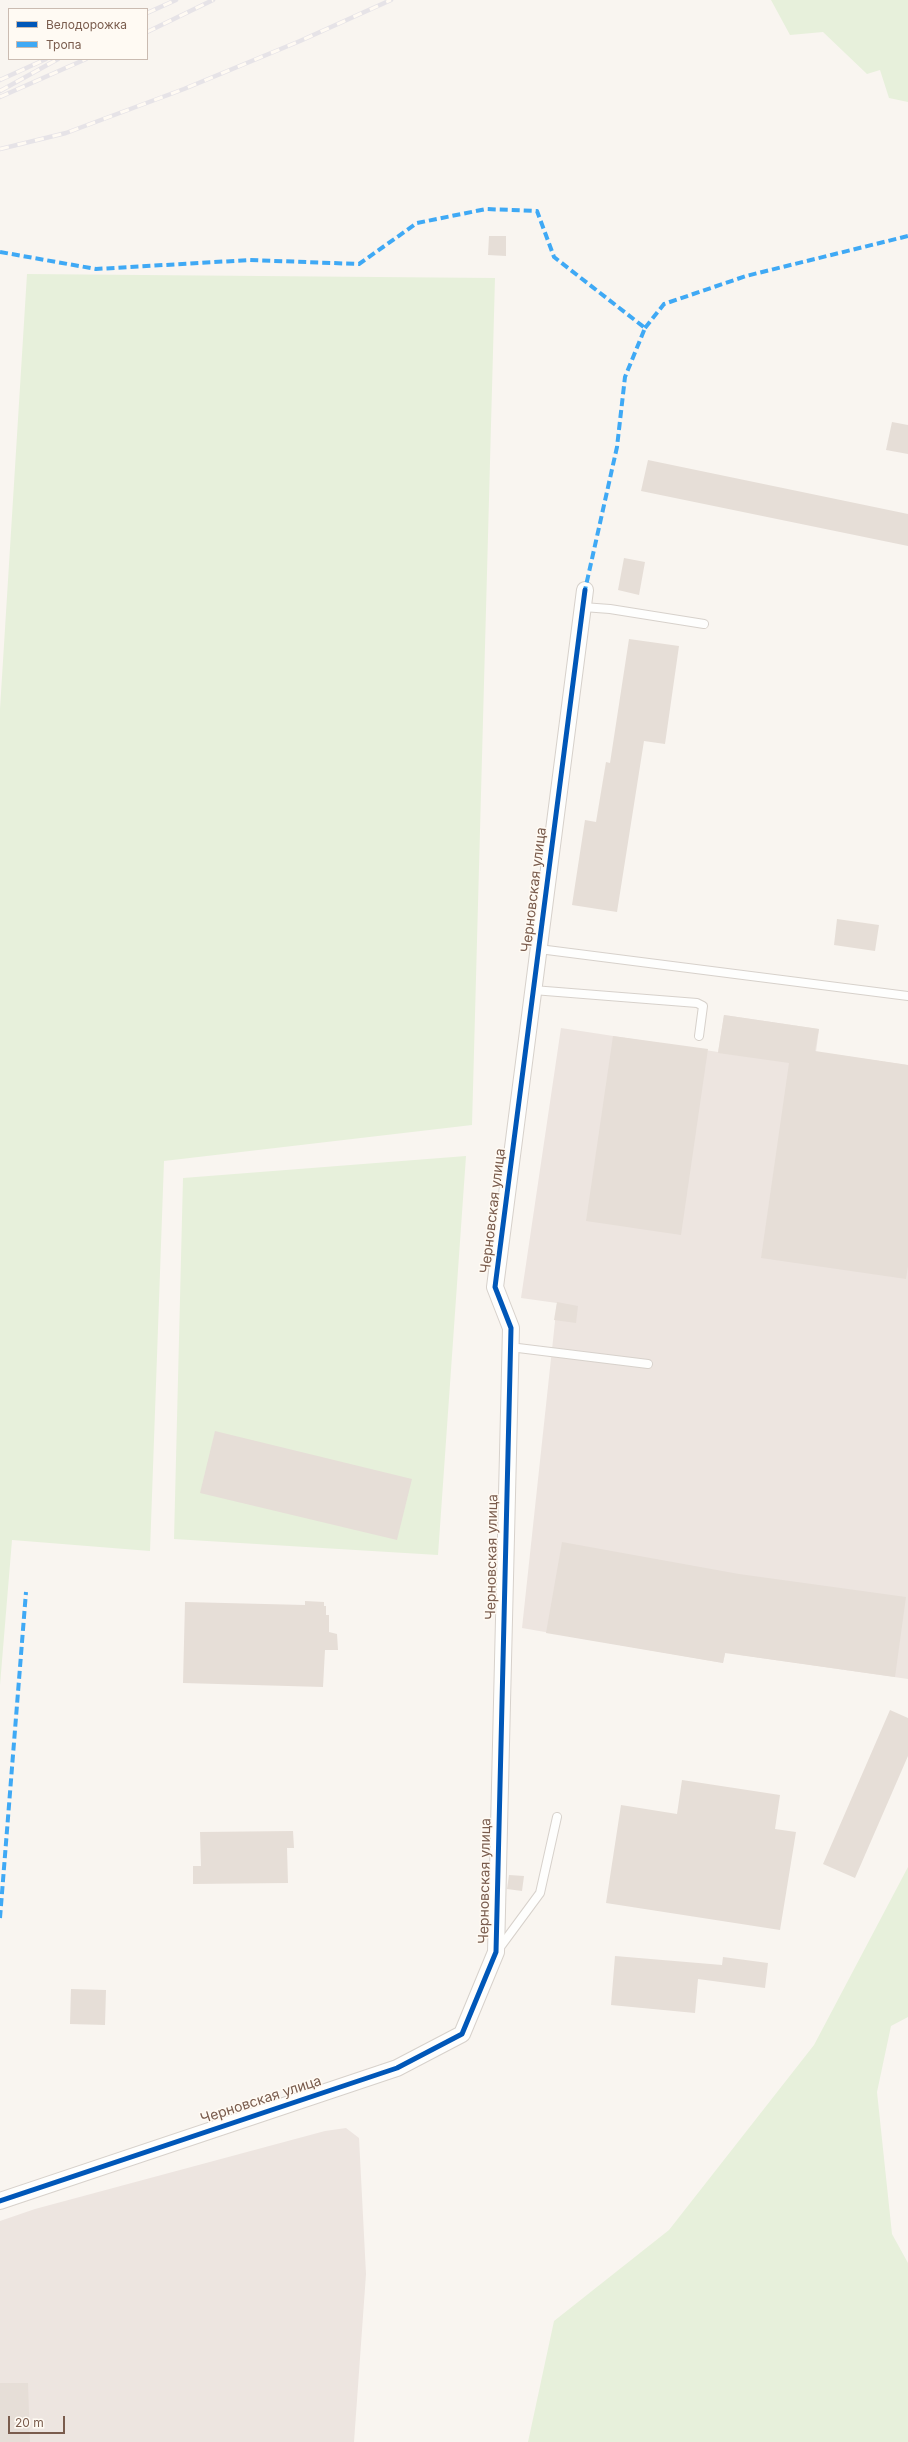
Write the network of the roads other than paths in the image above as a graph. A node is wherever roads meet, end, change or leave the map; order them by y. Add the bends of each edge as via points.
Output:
1 (585, 590) dead end
2 (583, 607) junction
3 (704, 624) dead end
4 (539, 949) junction
5 (533, 990) junction
6 (908, 996) edge
7 (699, 1036) dead end
8 (510, 1347) junction
9 (648, 1364) dead end
10 (557, 1817) dead end
11 (496, 1952) junction
12 (0, 2201) edge

1 - 2 street, Черновская улица
2 - 3 lane
2 - 4 street, Черновская улица
4 - 5 street, Черновская улица
4 - 6 lane
5 - 7 lane via 697,1003 703,1006
5 - 8 street, Черновская улица via 495,1287 511,1328
8 - 9 lane
8 - 11 street, Черновская улица
10 - 11 lane via 540,1893
11 - 12 street, Черновская улица via 462,2034 397,2068

